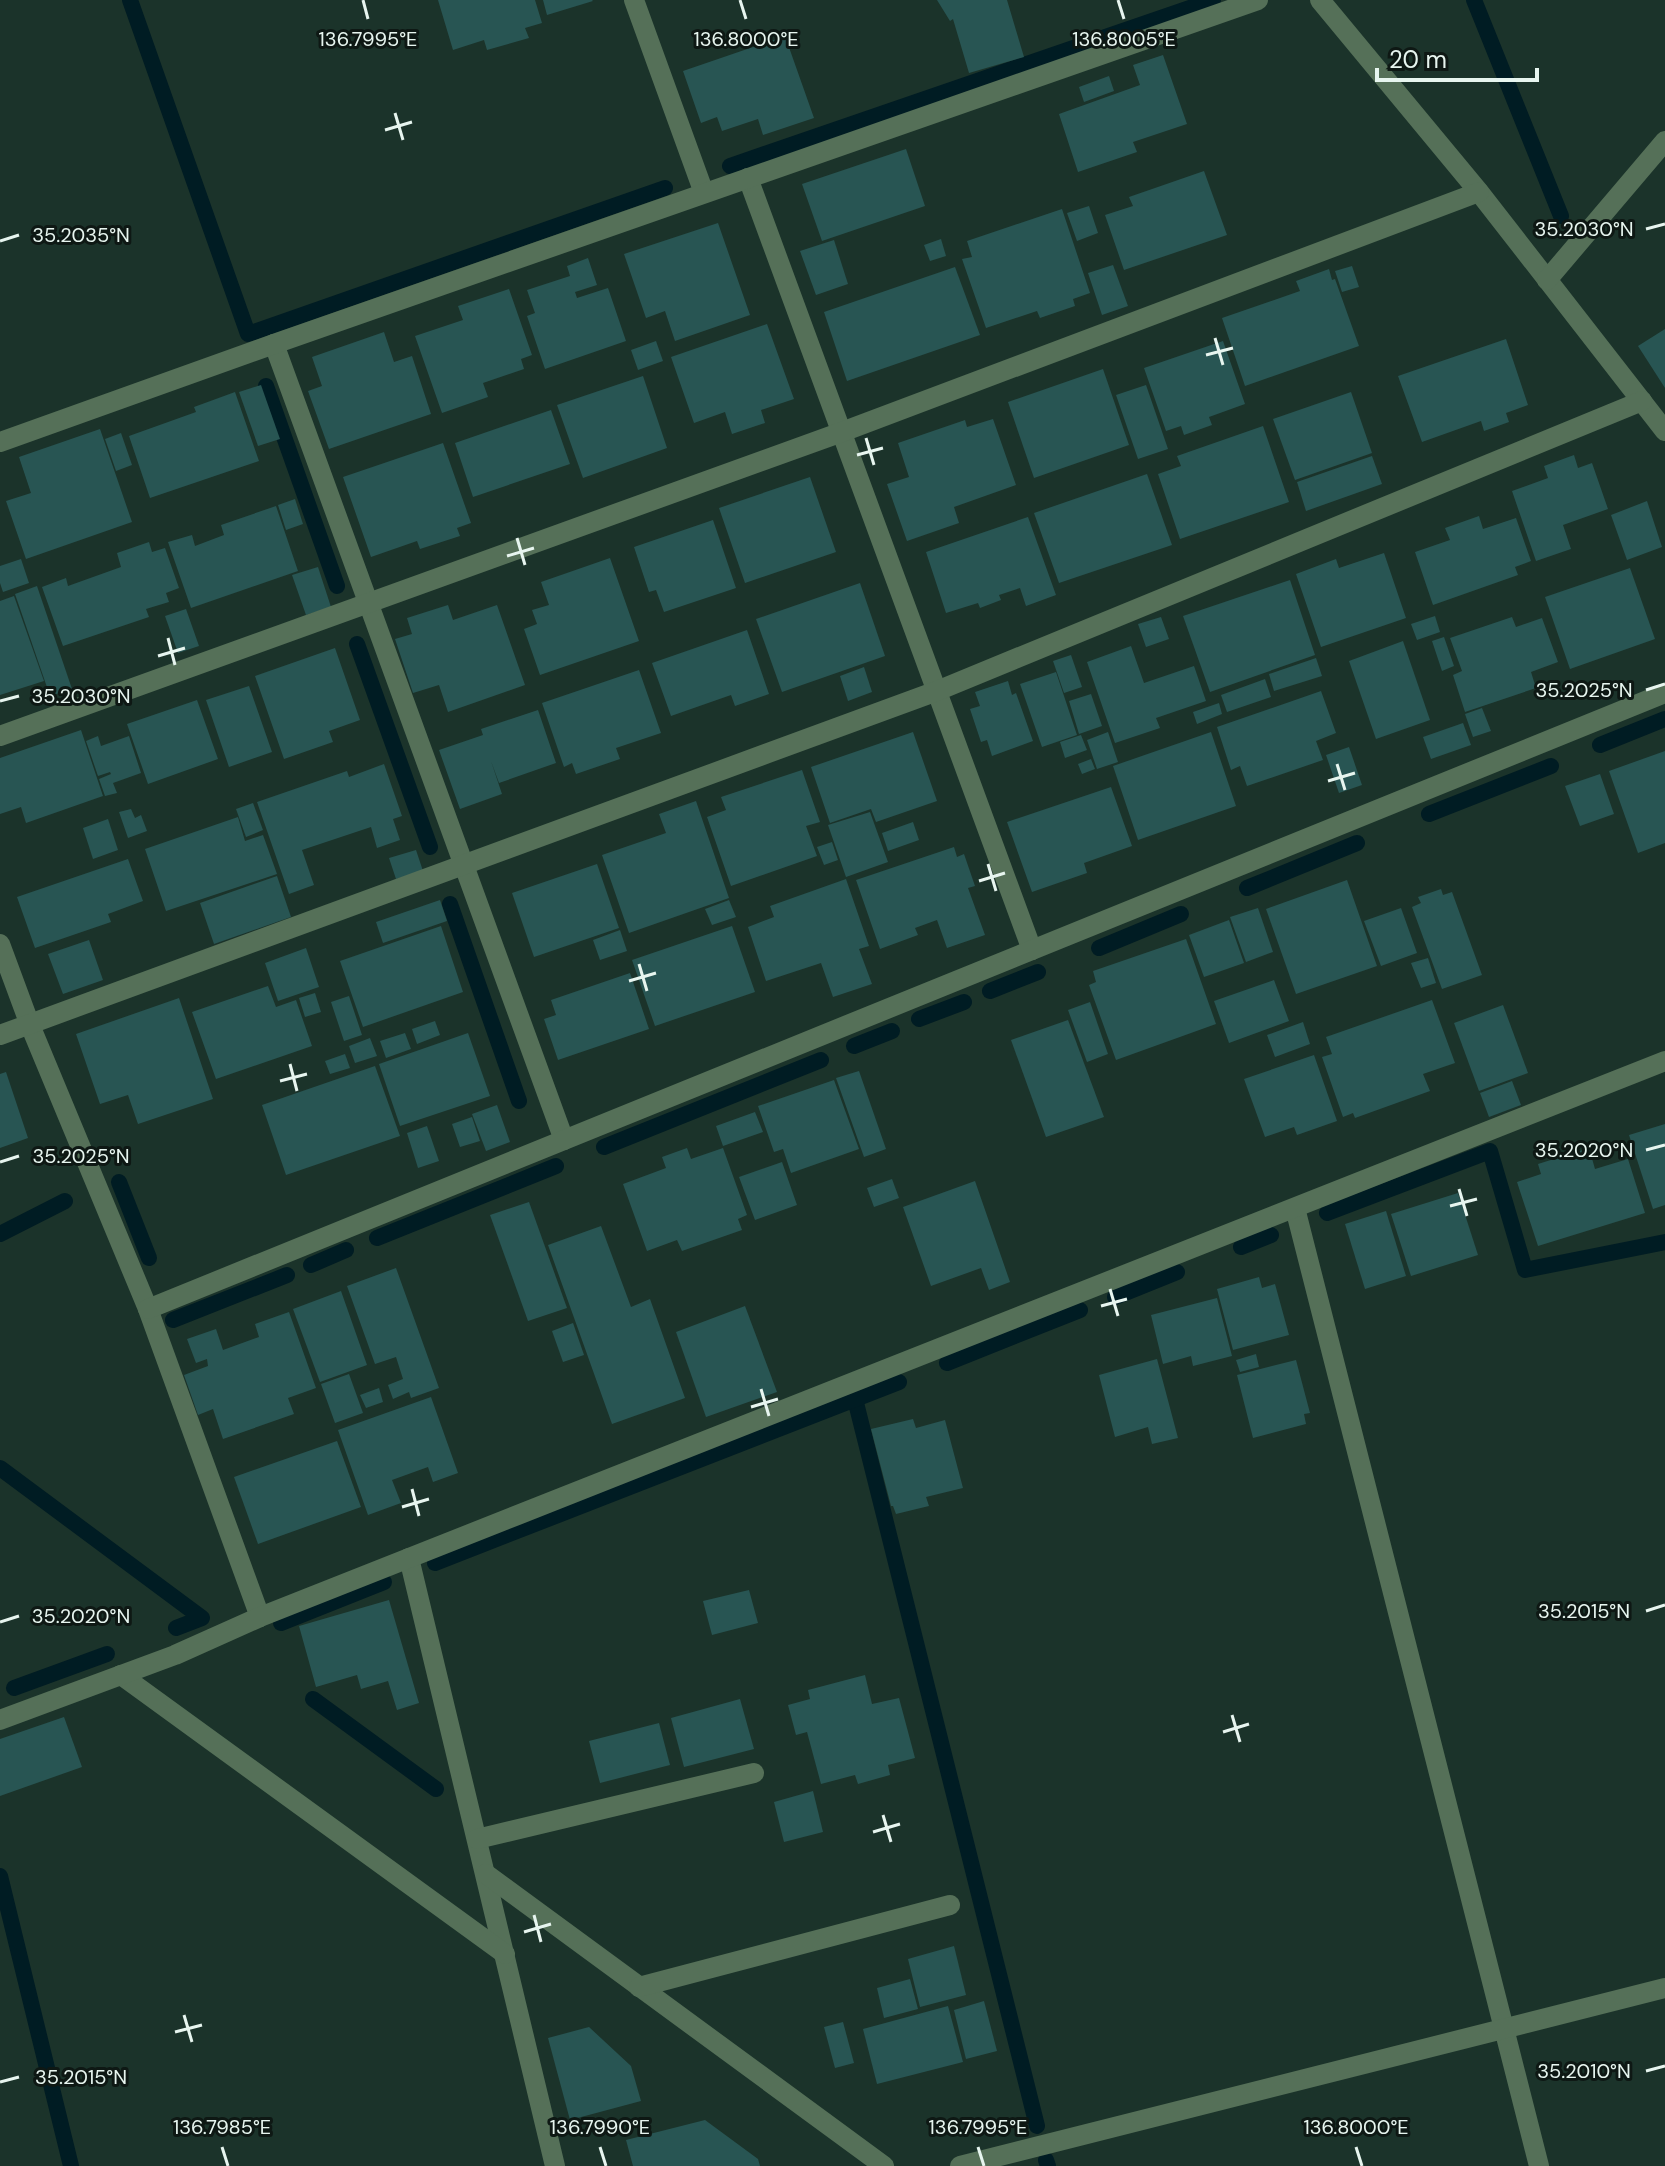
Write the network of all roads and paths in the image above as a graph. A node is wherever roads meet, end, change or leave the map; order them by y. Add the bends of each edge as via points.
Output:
1 (634, 0) edge
2 (1258, 0) edge
3 (1320, 0) edge
4 (1665, 141) edge
5 (748, 178) junction
6 (1479, 192) junction
7 (704, 193) junction
8 (1547, 280) junction
9 (274, 344) junction
10 (1642, 401) junction
11 (1665, 431) edge
12 (842, 432) junction
13 (0, 442) edge
14 (368, 603) junction
15 (937, 691) junction
16 (1665, 693) edge
17 (0, 736) edge
18 (464, 865) junction
19 (0, 944) edge
20 (1032, 950) junction
21 (30, 1025) junction
22 (0, 1035) edge
23 (1665, 1061) edge
24 (564, 1140) junction
25 (1295, 1208) junction
26 (148, 1309) junction
27 (409, 1558) junction
28 (260, 1617) junction
29 (121, 1675) junction
30 (0, 1720) edge
31 (754, 1773) dead end
32 (477, 1839) junction
33 (486, 1874) junction
34 (950, 1905) dead end
35 (505, 1954) junction
36 (639, 1987) junction
37 (1665, 1988) edge
38 (1503, 2029) junction
39 (555, 2166) edge
40 (884, 2166) edge
41 (960, 2166) edge
42 (1539, 2166) edge

1 - 7 street
2 - 5 street
3 - 6 street
4 - 8 street
5 - 7 street
5 - 12 street
6 - 8 street
6 - 12 street
7 - 9 street
8 - 10 street
9 - 13 street
9 - 14 street
10 - 11 street
10 - 15 street
12 - 14 street
12 - 15 street
14 - 17 street
14 - 18 street
15 - 18 street
15 - 20 street
16 - 20 street
18 - 21 street
18 - 24 street
19 - 21 street
20 - 24 street
21 - 22 street
21 - 26 street
23 - 25 street
24 - 26 street
25 - 27 street
25 - 38 street
26 - 28 street
27 - 28 street
27 - 32 street
28 - 29 street
29 - 30 street
29 - 35 street
31 - 32 street
32 - 33 street
33 - 35 street
33 - 36 street
34 - 36 street
35 - 39 street
36 - 40 street
37 - 38 street
38 - 41 street
38 - 42 street

